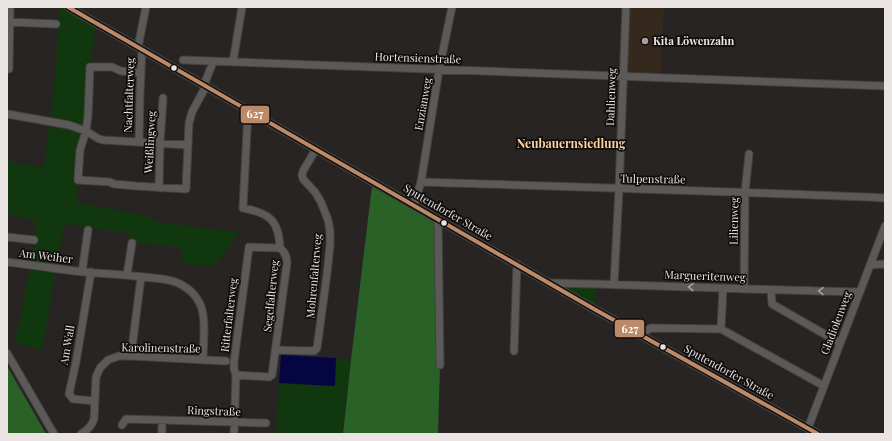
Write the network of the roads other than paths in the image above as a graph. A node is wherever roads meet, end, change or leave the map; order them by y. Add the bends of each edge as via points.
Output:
1 (10, 7) edge
2 (68, 7) edge
3 (146, 7) edge
4 (242, 7) edge
5 (452, 7) edge
6 (626, 7) edge
7 (8, 22) edge
8 (56, 24) dead end
9 (140, 48) junction
10 (183, 60) dead end
11 (213, 62) junction
12 (233, 62) junction
13 (7, 69) edge
14 (440, 70) junction
15 (141, 73) junction
16 (623, 76) junction
17 (205, 86) junction
18 (885, 86) edge
19 (163, 98) dead end
20 (248, 111) junction
21 (7, 114) edge
22 (86, 131) junction
23 (139, 142) junction
24 (160, 143) junction
25 (188, 145) junction
26 (316, 149) junction
27 (749, 154) dead end
28 (421, 182) junction
29 (159, 188) junction
30 (619, 189) junction
31 (745, 192) junction
32 (885, 198) edge
33 (414, 205) junction
34 (438, 220) junction
35 (885, 226) edge
36 (88, 230) dead end
37 (7, 237) edge
38 (34, 240) dead end
39 (132, 243) dead end
40 (280, 248) junction
41 (7, 262) edge
42 (517, 264) junction
43 (885, 264) edge
44 (870, 265) junction
45 (82, 272) junction
46 (90, 272) junction
47 (127, 275) junction
48 (141, 277) junction
49 (550, 283) junction
50 (614, 284) junction
51 (723, 288) junction
52 (744, 289) junction
53 (771, 290) junction
54 (860, 292) junction
55 (721, 330) junction
56 (639, 335) junction
57 (840, 343) junction
58 (275, 350) junction
59 (514, 351) dead end
60 (7, 353) edge
61 (131, 356) junction
62 (203, 360) junction
63 (226, 361) dead end
64 (440, 365) dead end
65 (236, 375) junction
66 (824, 386) junction
67 (95, 401) junction
68 (234, 420) junction
69 (162, 421) junction
70 (266, 423) dead end
71 (122, 425) dead end
72 (808, 428) junction
73 (54, 434) edge
74 (81, 434) edge
75 (162, 434) edge
76 (234, 434) edge
77 (818, 434) edge

1 - 7 street
2 - 9 street, Sputendorfer Straße
3 - 9 street, Nachtfalterweg
4 - 12 street
5 - 14 street, Enzianweg
6 - 16 street, Dahlienweg
7 - 8 street
7 - 13 street
9 - 15 street, Nachtfalterweg
9 - 17 street, Sputendorfer Straße
10 - 11 street, Hortensienstraße
11 - 12 street, Hortensienstraße
11 - 17 street
12 - 14 street, Hortensienstraße
14 - 16 street, Hortensienstraße
14 - 28 street, Enzianweg
15 - 22 street via 121,71 112,67 90,67
15 - 23 street, Nachtfalterweg
16 - 18 street, Hortensienstraße
16 - 30 street, Dahlienweg
17 - 20 street, Sputendorfer Straße
17 - 25 street via 190,118
19 - 24 street, Weißlingweg
20 - 26 street, Sputendorfer Straße
20 - 40 street, Segelfalterweg via 243,208 255,210 274,222 280,235
21 - 22 street via 69,125
22 - 23 street via 103,140
22 - 29 street via 80,150 78,180
23 - 24 street
24 - 25 street
24 - 29 street, Weißlingweg
25 - 29 street via 186,188
26 - 33 street, Sputendorfer Straße
26 - 58 street, Mohrenfalterweg via 302,175 321,202 330,231 317,348 314,351
27 - 31 street, Lilienweg
28 - 30 street, Tulpenstraße
28 - 33 street, Enzianweg
30 - 31 street, Tulpenstraße
30 - 50 street, Dahlienweg
31 - 32 street, Tulpenstraße
31 - 52 street, Lilienweg
33 - 34 street, Sputendorfer Straße
34 - 42 street, Sputendorfer Straße
34 - 64 street
35 - 44 street, Gladiolenweg
36 - 45 street, Am Weiher
37 - 38 street
39 - 47 street
40 - 58 street, Segelfalterweg via 284,251 287,263
40 - 65 street, Ritterfalterweg via 249,247 234,362
41 - 45 street, Am Weiher
42 - 49 street, Sputendorfer Straße
42 - 59 street
43 - 44 street
44 - 54 street, Gladiolenweg
45 - 46 street, Am Weiher
46 - 47 street, Am Weiher
46 - 67 street, Am Wall via 69,394 73,399
47 - 48 street, Am Weiher
48 - 61 street
48 - 62 street, Am Weiher via 169,280 182,285 200,303 204,321
49 - 50 street, Margueritenweg
49 - 56 street, Sputendorfer Straße
51 -> 50 street, Margueritenweg
51 - 52 street, Margueritenweg
51 - 55 street
52 - 53 street, Margueritenweg
54 -> 53 street, Margueritenweg
53 - 57 street via 772,304
54 - 57 street, Gladiolenweg
55 - 56 street via 651,328
55 - 66 street
56 - 72 street, Sputendorfer Straße
57 - 66 street, Gladiolenweg
58 - 65 street, Segelfalterweg via 272,375
60 - 73 street
61 - 62 street, Karolinenstraße
61 - 67 street, Karolinenstraße via 119,356 108,360 100,368 96,377
62 - 63 street, Karolinenstraße
65 - 68 street, Ritterfalterweg
66 - 72 street, Gladiolenweg
67 - 74 street, Karolinenstraße via 93,423
68 - 69 street, Ringstraße
68 - 70 street, Ringstraße
68 - 76 street, Ritterfalterweg
69 - 71 street, Ringstraße via 126,419
69 - 75 street
72 - 77 street, Sputendorfer Straße

